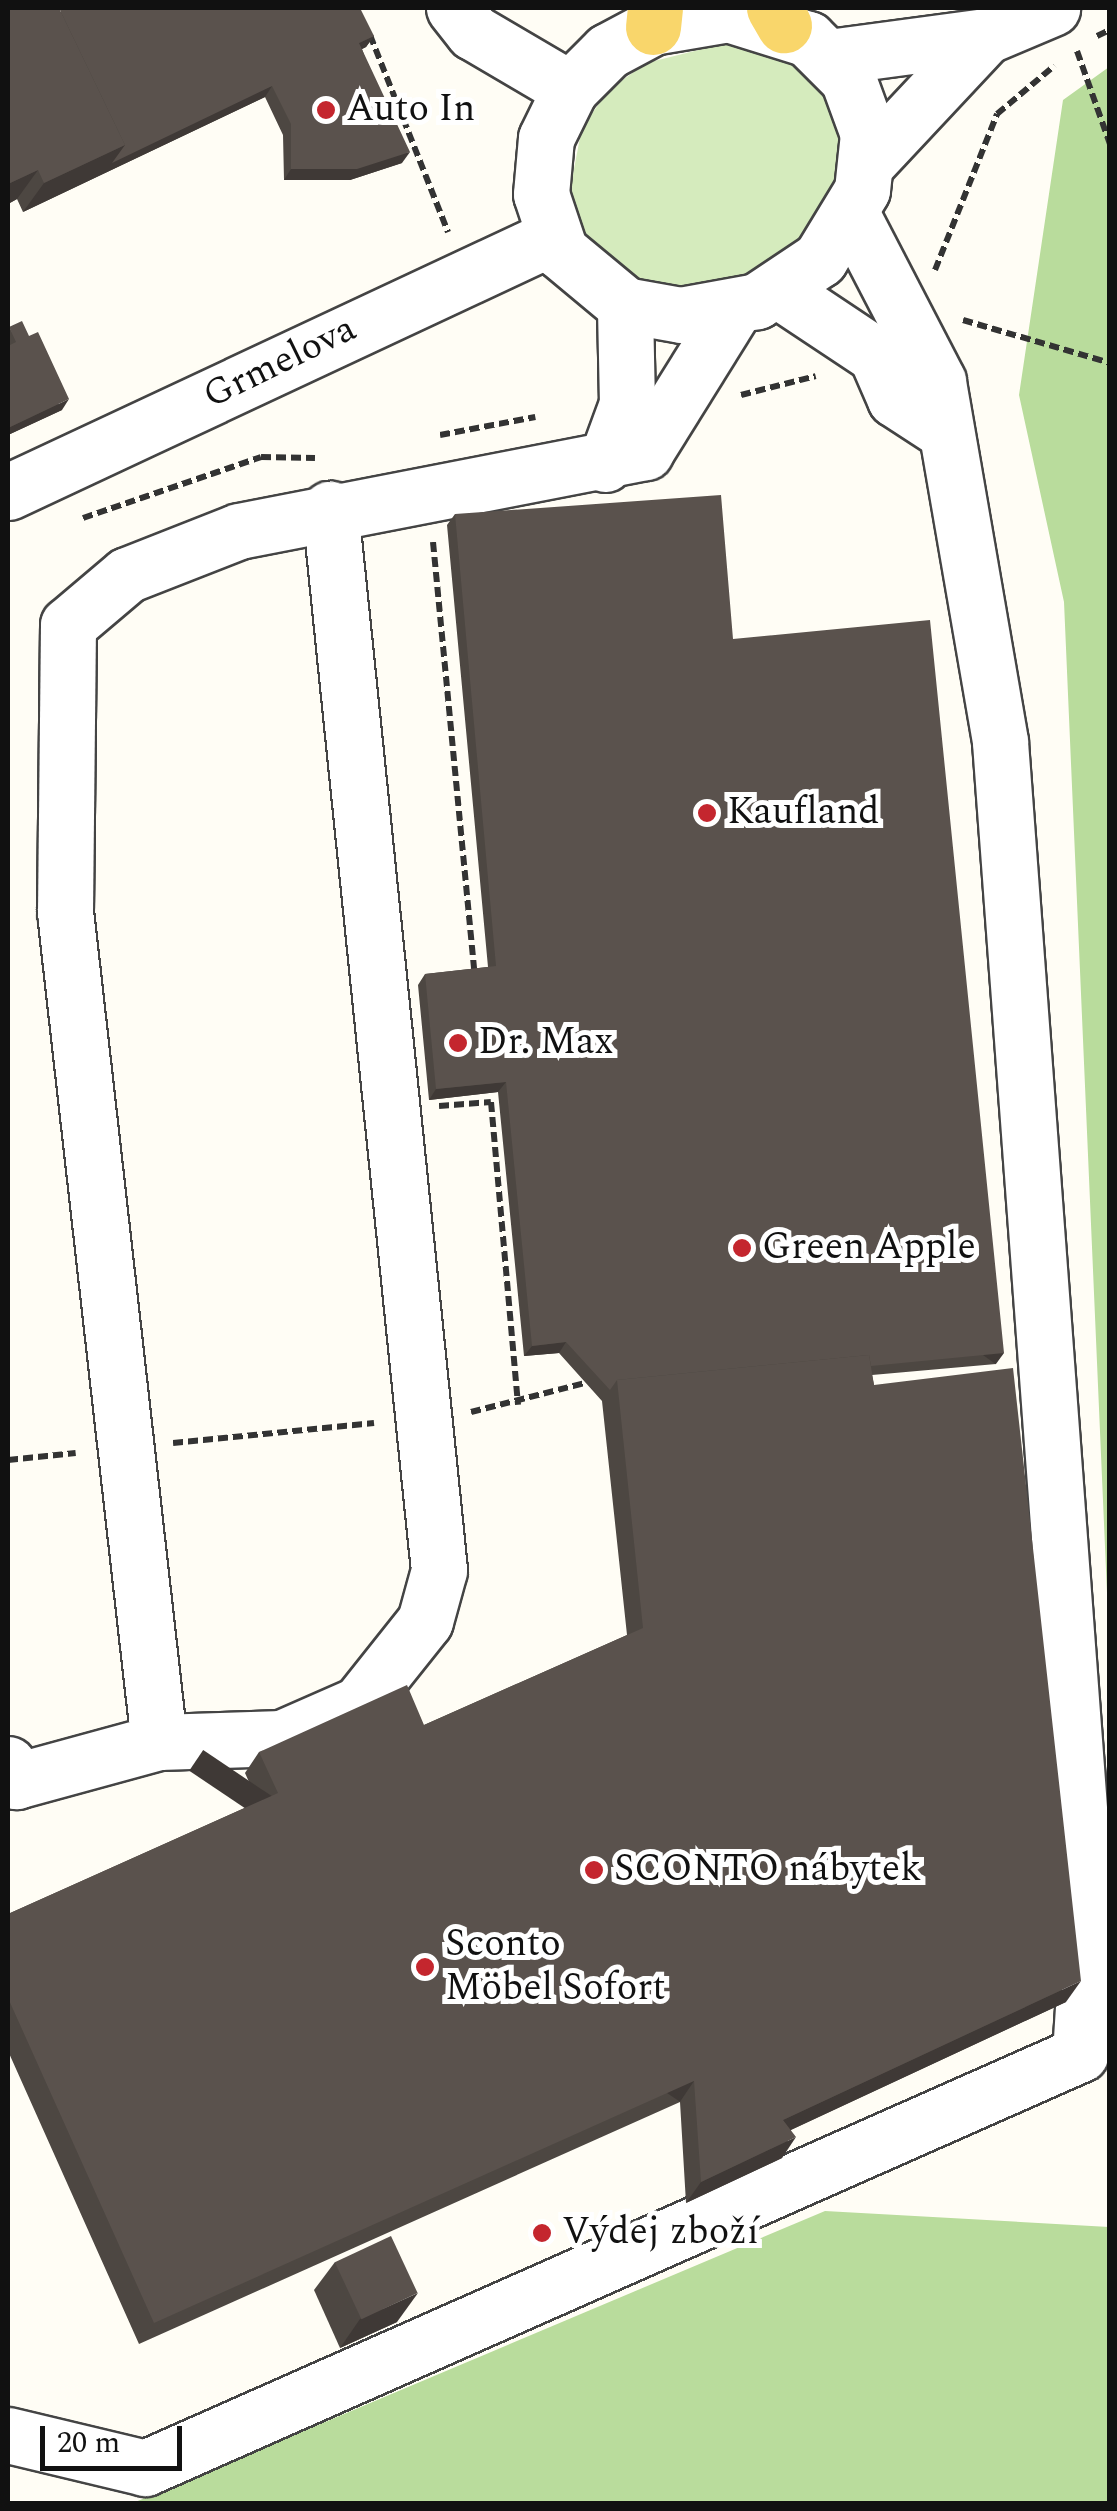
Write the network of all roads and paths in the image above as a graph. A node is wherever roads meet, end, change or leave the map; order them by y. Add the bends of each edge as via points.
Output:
1 (454, 8) edge
2 (779, 16) edge
3 (654, 18) edge
4 (362, 20) edge
5 (1064, 28) edge
6 (986, 36) junction
7 (830, 57) junction
8 (570, 89) junction
9 (1110, 144) edge
10 (867, 163) junction
11 (852, 215) junction
12 (448, 232) dead end
13 (553, 237) junction
14 (756, 300) junction
15 (625, 305) junction
16 (948, 314) dead end
17 (1110, 363) edge
18 (942, 428) junction
19 (605, 464) junction
20 (8, 492) edge
21 (429, 494) junction
22 (330, 510) junction
23 (456, 973) edge
24 (416, 1108) dead end
25 (586, 1382) edge
26 (518, 1406) junction
27 (423, 1418) junction
28 (126, 1448) junction
29 (8, 1460) edge
30 (159, 1742) junction
31 (10, 1781) edge
32 (8, 2435) edge

1 - 8 street via 474,32
2 - 3 street
2 - 7 street
3 - 8 street
4 - 12 path
5 - 6 street
5 - 9 path
6 - 7 street
6 - 10 street
7 - 10 street via 861,105
8 - 13 street via 542,165
10 - 11 street
11 - 14 street via 820,259
11 - 18 street via 938,381
13 - 15 street via 578,274
13 - 20 street, Grmelova
14 - 15 street via 680,315
14 - 18 street via 876,356 896,399
14 - 19 street via 645,452
15 - 19 street via 627,404
16 - 17 path
18 - 32 street via 1000,741 1088,1929 1080,2054 146,2468
19 - 21 street
21 - 22 street
21 - 23 path via 474,975
22 - 27 street
22 - 28 street via 126,575 68,625 64,912
24 - 26 path via 491,1102 516,1326
25 - 26 path
26 - 27 path
27 - 28 path
27 - 30 street via 438,1570 426,1621 359,1704 282,1738
28 - 29 path
28 - 30 street
30 - 31 street

